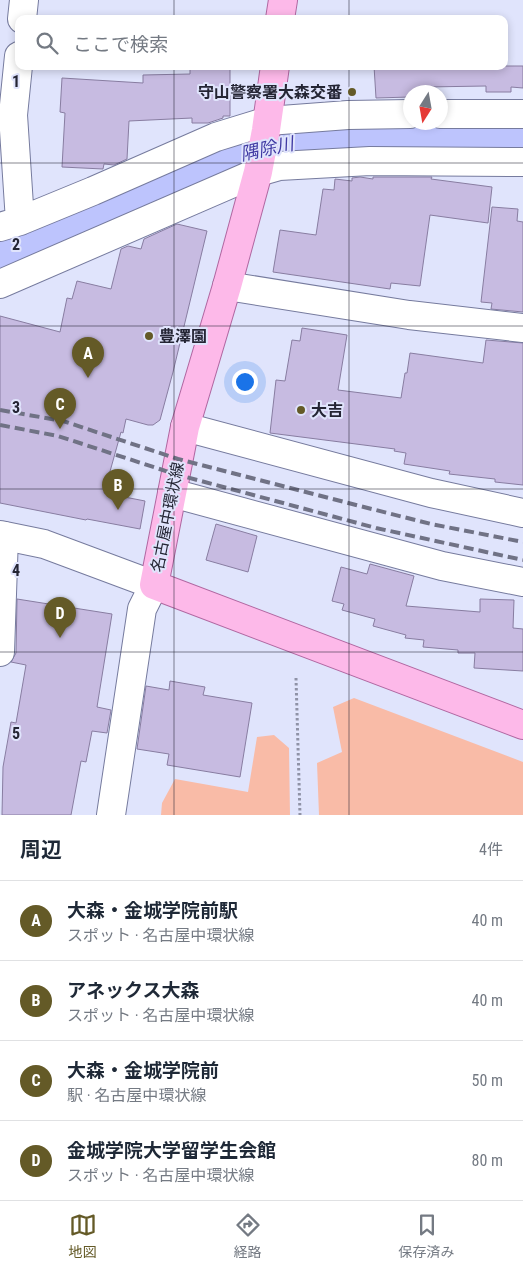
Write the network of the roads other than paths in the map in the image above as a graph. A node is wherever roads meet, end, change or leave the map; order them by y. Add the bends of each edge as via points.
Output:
1 (24, 0) edge
2 (283, 0) edge
3 (22, 15) edge
4 (281, 15) edge
5 (16, 70) edge
6 (274, 70) edge
7 (403, 114) edge
8 (448, 114) edge
9 (523, 114) edge
10 (6, 115) edge
11 (267, 126) junction
12 (523, 162) edge
13 (259, 167) junction
14 (10, 224) edge
15 (0, 284) edge
16 (227, 286) junction
17 (523, 328) edge
18 (185, 427) junction
19 (172, 493) junction
20 (523, 513) edge
21 (2, 535) edge
22 (523, 582) edge
23 (154, 585) junction
24 (0, 652) edge
25 (523, 725) edge
26 (111, 815) edge

1 - 3 street
2 - 4 main road
5 - 10 street
6 - 11 main road, 名古屋中環状線
7 - 11 street via 348,115
8 - 9 street
10 - 14 street
11 - 13 main road, 名古屋中環状線
11 - 14 street via 216,137
12 - 13 street via 370,161
13 - 15 street
13 - 16 main road, 名古屋中環状線
16 - 17 street via 409,315
16 - 18 main road, 名古屋中環状線
18 - 19 main road, 名古屋中環状線
18 - 20 street via 431,493
19 - 22 street via 442,566
19 - 23 main road, 名古屋中環状線
21 - 23 street via 44,544
21 - 24 street
23 - 25 main road, 名古屋中環状線
23 - 26 street via 142,609

